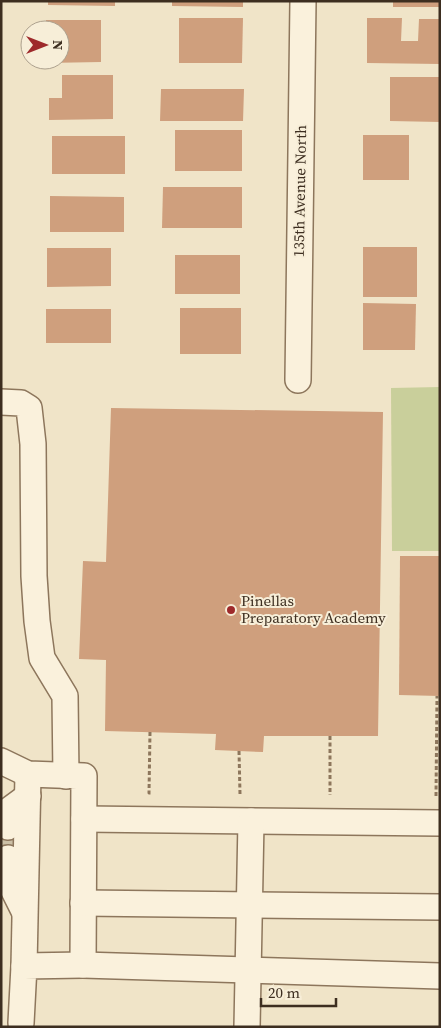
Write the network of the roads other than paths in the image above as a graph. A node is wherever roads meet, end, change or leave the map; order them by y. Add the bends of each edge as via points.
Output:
1 (303, 1) edge
2 (298, 380) dead end
3 (1, 402) edge
4 (1, 761) edge
5 (66, 776) junction
6 (28, 785) junction
7 (84, 819) junction
8 (251, 821) junction
9 (440, 823) edge
10 (8, 827) tunnel mouth
11 (8, 858) tunnel mouth
12 (83, 903) junction
13 (250, 905) junction
14 (440, 907) edge
15 (26, 913) junction
16 (83, 965) junction
17 (24, 966) junction
18 (249, 970) junction
19 (440, 976) edge
20 (14, 1024) edge
21 (247, 1027) edge

1 - 2 street, 135th Avenue North
3 - 5 street via 21,403 29,408 33,444 37,621 42,658 65,696
4 - 6 street
5 - 6 street
5 - 7 street via 84,776
6 - 10 street via 9,810
6 - 15 street
7 - 8 street
7 - 12 street
8 - 9 street
8 - 13 street
11 - 15 street via 8,879
12 - 13 street
12 - 16 street
13 - 14 street
13 - 18 street
15 - 17 street
16 - 17 street
16 - 18 street
17 - 20 street
18 - 19 street
18 - 21 street

